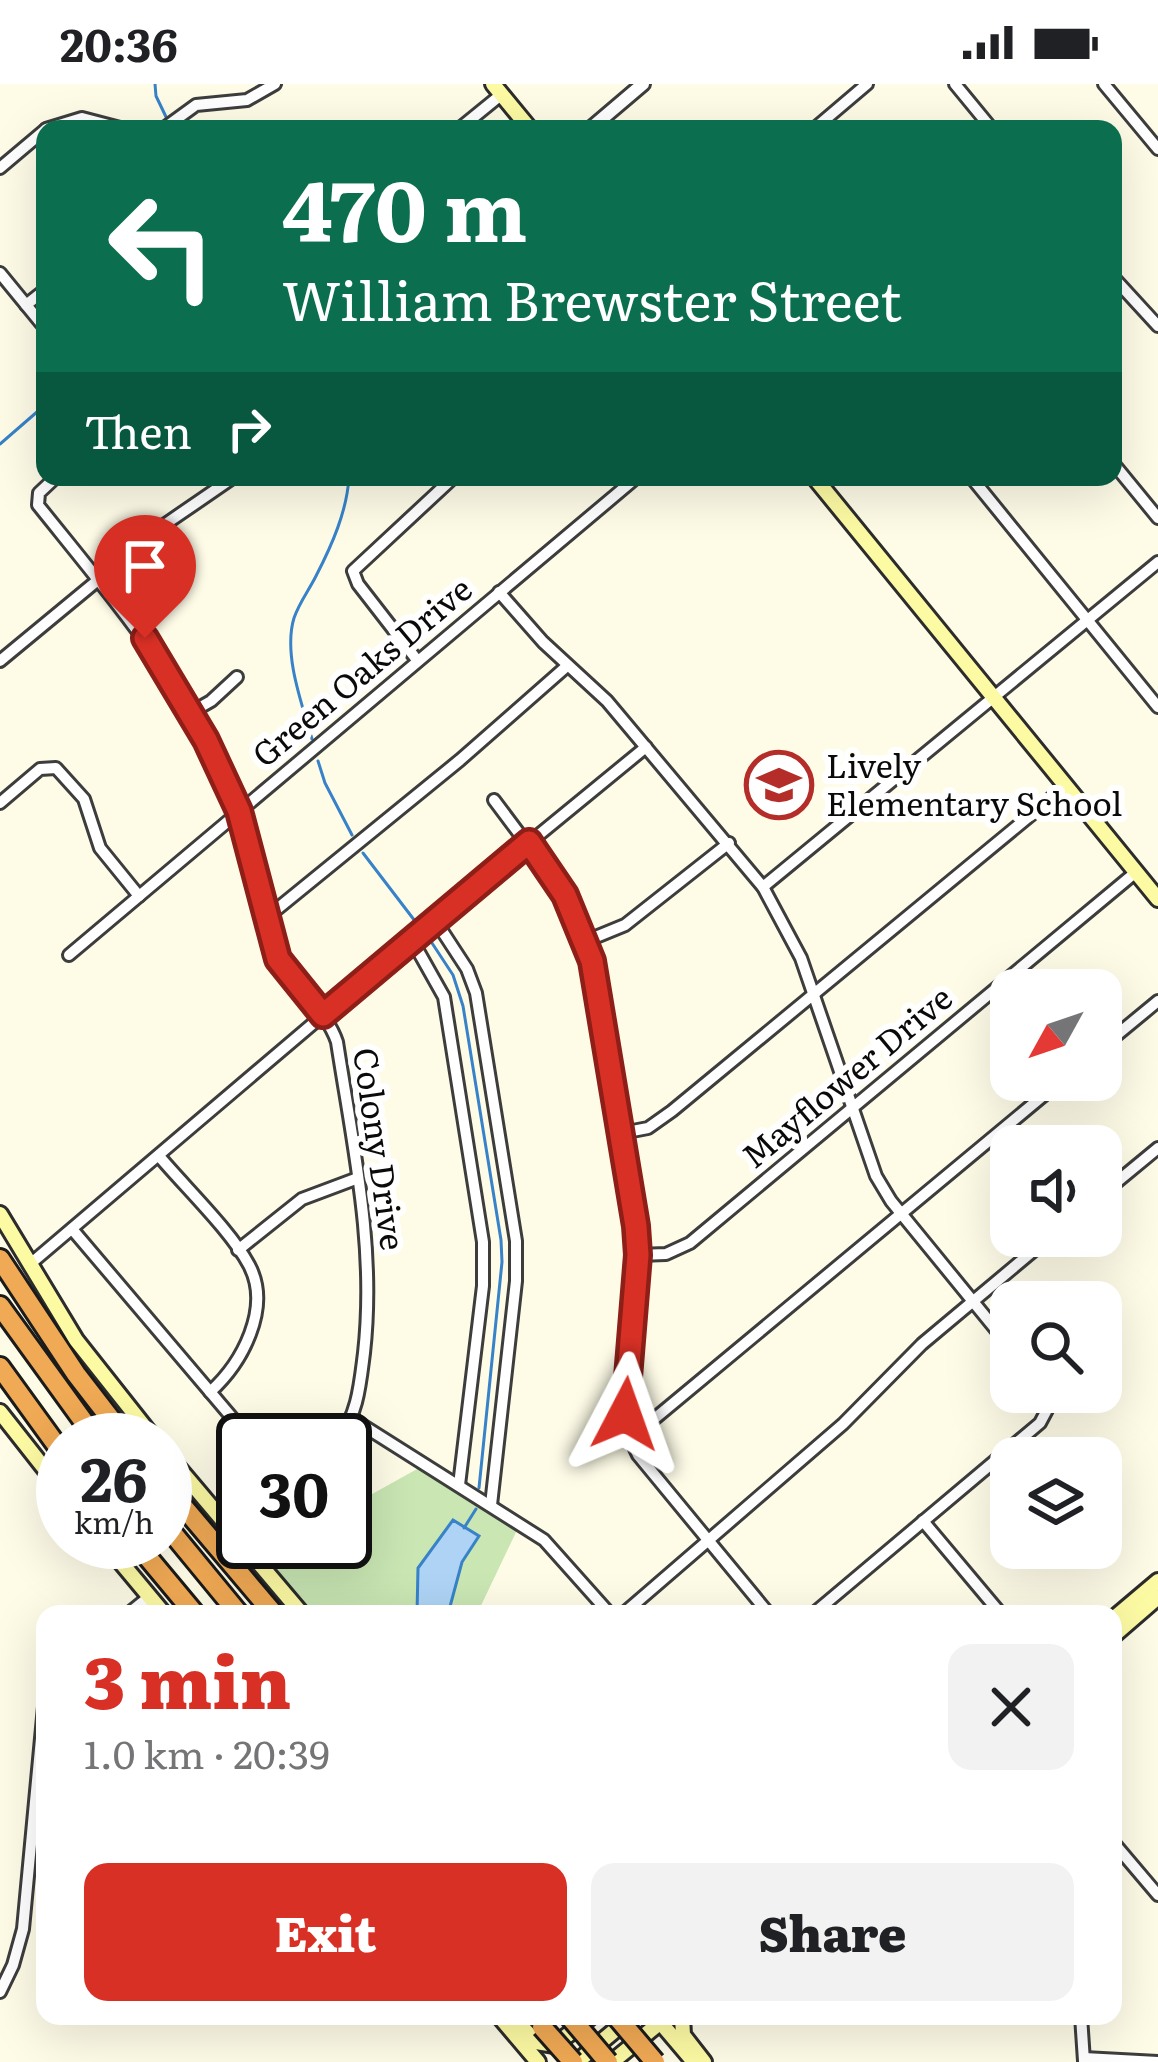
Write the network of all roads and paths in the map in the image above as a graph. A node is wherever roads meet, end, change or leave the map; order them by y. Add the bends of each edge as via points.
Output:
1 (275, 84) edge
2 (643, 84) edge
3 (867, 84) edge
4 (956, 84) edge
5 (1104, 84) edge
6 (498, 89) edge
7 (830, 115) junction
8 (174, 120) edge
9 (468, 120) edge
10 (523, 120) edge
11 (601, 120) edge
12 (824, 120) edge
13 (834, 120) edge
14 (985, 120) edge
15 (36, 137) edge
16 (1158, 149) edge
17 (0, 168) edge
18 (0, 273) edge
19 (1122, 287) edge
20 (36, 297) edge
21 (26, 305) junction
22 (36, 317) edge
23 (1158, 326) edge
24 (1122, 474) edge
25 (46, 486) edge
26 (221, 486) edge
27 (444, 486) edge
28 (626, 486) edge
29 (825, 486) edge
30 (977, 486) edge
31 (1158, 518) edge
32 (1158, 562) edge
33 (97, 579) junction
34 (499, 592) junction
35 (1087, 620) junction
36 (417, 660) junction
37 (0, 661) edge
38 (568, 666) junction
39 (237, 677) dead end
40 (993, 697) junction
41 (1158, 707) edge
42 (190, 713) junction
43 (646, 747) junction
44 (1066, 786) junction
45 (494, 800) dead end
46 (0, 802) edge
47 (239, 811) junction
48 (529, 842) junction
49 (729, 843) junction
50 (1136, 872) junction
51 (763, 887) junction
52 (140, 896) junction
53 (1158, 899) edge
54 (266, 918) junction
55 (435, 920) junction
56 (412, 940) junction
57 (586, 941) junction
58 (69, 955) dead end
59 (813, 995) junction
60 (1158, 1000) edge
61 (323, 1015) junction
62 (1122, 1030) edge
63 (1037, 1101) edge
64 (851, 1109) junction
65 (622, 1132) junction
66 (1158, 1148) edge
67 (159, 1156) junction
68 (358, 1178) junction
69 (1122, 1178) edge
70 (0, 1214) edge
71 (901, 1214) junction
72 (72, 1228) junction
73 (0, 1240) edge
74 (238, 1250) junction
75 (638, 1255) junction
76 (1026, 1257) edge
77 (29, 1265) junction
78 (5, 1266) edge
79 (973, 1301) junction
80 (0, 1306) edge
81 (0, 1318) edge
82 (990, 1322) edge
83 (0, 1366) edge
84 (210, 1391) junction
85 (0, 1412) edge
86 (69, 1413) edge
87 (77, 1413) edge
88 (106, 1413) edge
89 (134, 1413) edge
90 (228, 1413) edge
91 (353, 1413) edge
92 (1045, 1413) edge
93 (36, 1416) edge
94 (372, 1431) edge
95 (630, 1439) junction
96 (36, 1458) edge
97 (192, 1484) edge
98 (459, 1485) junction
99 (491, 1505) junction
100 (192, 1517) edge
101 (923, 1521) junction
102 (708, 1540) junction
103 (192, 1557) edge
104 (126, 1569) edge
105 (158, 1569) edge
106 (190, 1569) edge
107 (1158, 1581) edge
108 (149, 1597) junction
109 (1158, 1598) edge
110 (139, 1605) edge
111 (156, 1605) edge
112 (188, 1605) edge
113 (220, 1605) edge
114 (232, 1605) edge
115 (266, 1605) edge
116 (294, 1605) edge
117 (602, 1605) edge
118 (632, 1605) edge
119 (762, 1605) edge
120 (824, 1605) edge
121 (993, 1605) edge
122 (1122, 1611) edge
123 (1122, 1628) edge
124 (36, 1787) edge
125 (1122, 1853) edge
126 (1158, 1895) edge
127 (0, 1992) edge
128 (512, 2025) edge
129 (513, 2025) edge
130 (515, 2025) edge
131 (541, 2025) edge
132 (578, 2025) edge
133 (580, 2025) edge
134 (587, 2025) edge
135 (630, 2025) edge
136 (632, 2025) edge
137 (632, 2025) edge
138 (654, 2025) edge
139 (666, 2025) edge
140 (682, 2025) edge
141 (1082, 2025) edge
142 (1084, 2060) edge
143 (525, 2062) edge
144 (538, 2062) edge
145 (575, 2062) edge
146 (614, 2062) edge
147 (651, 2062) edge
148 (666, 2062) edge
149 (684, 2062) edge
150 (694, 2062) edge
151 (704, 2062) edge
152 (1158, 2062) edge

1 - 8 street via 256,98 196,105
2 - 11 street
3 - 7 street
4 - 14 street
5 - 16 street
6 - 9 street
6 - 10 main road
7 - 12 street
7 - 13 street
15 - 17 street
18 - 21 street
19 - 23 street
20 - 21 street
21 - 22 street
24 - 31 street
25 - 33 street, Colony Drive via 38,506
26 - 33 street
27 - 36 street via 353,571
28 - 34 street, Green Oaks Drive
29 - 40 main road
30 - 35 street
32 - 35 street
33 - 37 street
33 - 42 street, Colony Drive
34 - 36 street, Green Oaks Drive
34 - 38 street
35 - 40 street
35 - 41 street
36 - 47 street, Green Oaks Drive
38 - 43 street
38 - 54 street
39 - 42 street
40 - 44 main road
40 - 51 street
42 - 47 street, Colony Drive
43 - 48 street
43 - 49 street
44 - 50 main road
44 - 59 street
45 - 48 street
46 - 52 street via 40,769 56,768 80,792 100,848
47 - 52 street, Green Oaks Drive
47 - 54 street, Colony Drive
48 - 55 street
48 - 57 street
49 - 51 street
49 - 57 street via 625,925
50 - 53 main road
50 - 64 street, Mayflower Drive
51 - 59 street
52 - 58 street, Green Oaks Drive
54 - 61 street, Colony Drive via 278,959
55 - 56 street
55 - 99 street via 476,992 516,1241
56 - 61 street
56 - 98 street via 444,997 483,1242
57 - 65 street
59 - 64 street
59 - 65 street via 656,1123
60 - 62 street
61 - 67 street
61 - 68 street, Colony Drive via 337,1042
63 - 71 street
64 - 71 street via 876,1176
64 - 75 street, Mayflower Drive via 690,1243
65 - 75 street
66 - 69 street
67 - 72 street
67 - 74 street
68 - 74 street via 302,1199
68 - 91 street, Colony Drive via 370,1280
70 - 77 main road
71 - 79 street
71 - 95 street
72 - 77 street
72 - 84 street
73 - 78 highway
74 - 84 street via 254,1279 252,1324 240,1359
75 - 95 street via 625,1407
76 - 79 street
77 - 89 main road
78 - 88 highway
79 - 82 street
79 - 102 street
80 - 87 highway
81 - 86 highway
83 - 93 highway
84 - 90 street
85 - 96 main road
92 - 101 street
94 - 98 street
95 - 102 street
97 - 116 main road
98 - 99 street
99 - 117 street via 551,1546
100 - 115 highway
101 - 120 street
101 - 121 street
102 - 118 street
102 - 119 street
103 - 114 highway
104 - 108 main road
105 - 112 highway
106 - 113 highway
107 - 122 main road
108 - 110 street
108 - 111 main road
109 - 123 main road
124 - 127 street via 22,1929
125 - 126 street
128 - 143 main road
129 - 144 main road
130 - 133 main road via 546,2044
131 - 145 highway, bridge
132 - 146 highway, bridge
134 - 146 highway
135 - 145 main road
136 - 147 highway, bridge
137 - 148 highway, bridge
138 - 146 main road
139 - 150 main road
140 - 151 main road
141 - 142 street
142 - 152 street
147 - 149 main road via 668,2051

